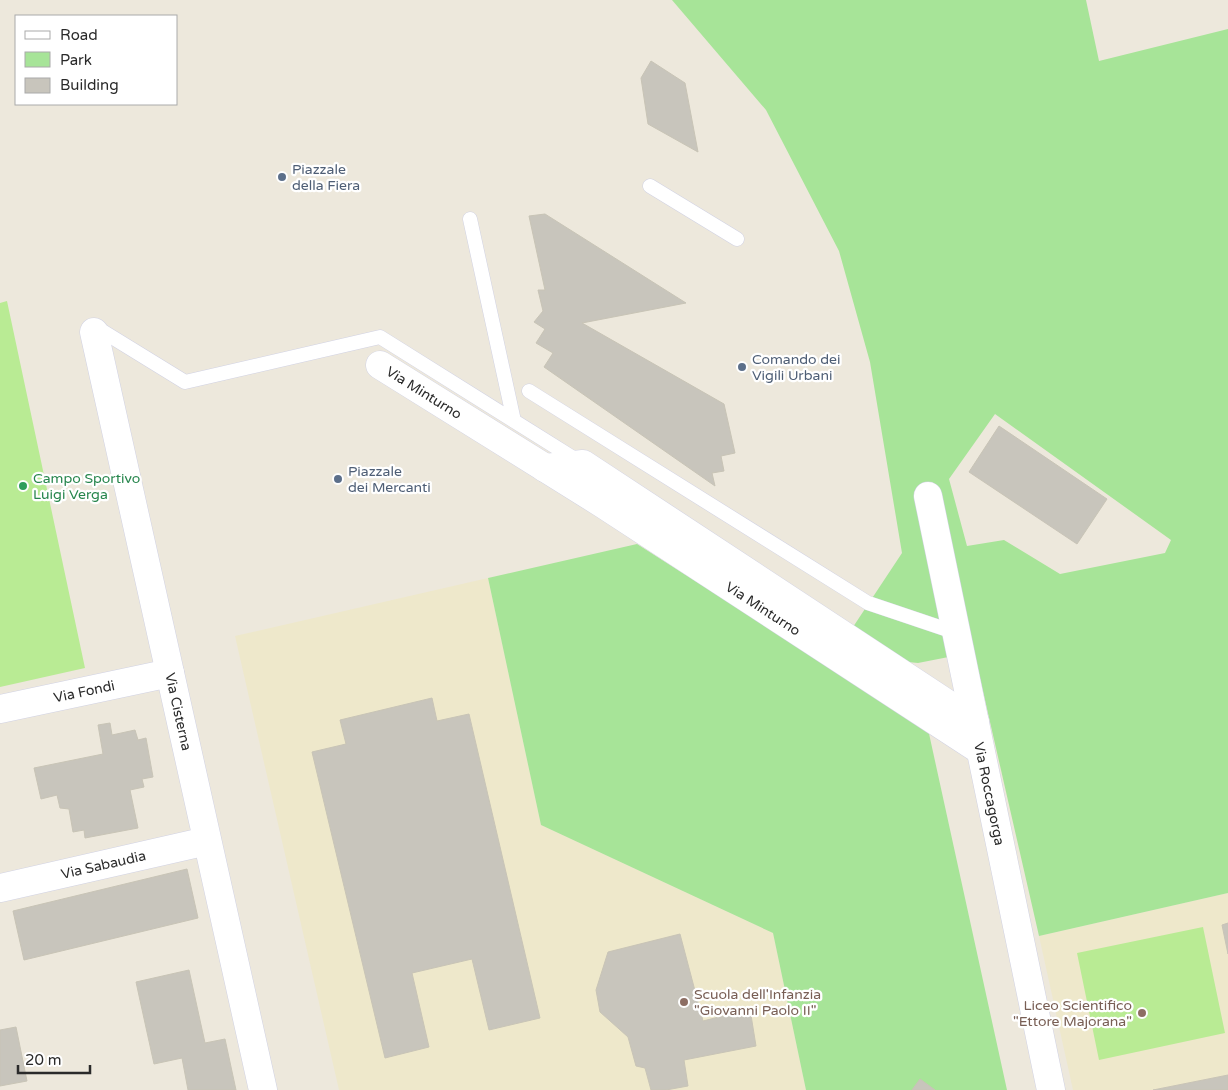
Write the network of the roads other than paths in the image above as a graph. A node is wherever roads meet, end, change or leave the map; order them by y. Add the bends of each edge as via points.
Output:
1 (650, 186) dead end
2 (470, 219) dead end
3 (737, 239) dead end
4 (93, 329) joint
5 (380, 365) dead end
6 (529, 391) dead end
7 (514, 421) junction
8 (583, 464) junction
9 (545, 468) junction
10 (928, 496) dead end
11 (957, 633) junction
12 (170, 673) junction
13 (0, 709) edge
14 (975, 722) junction
15 (980, 750) junction
16 (207, 842) junction
17 (0, 888) edge
18 (263, 1090) edge
19 (1051, 1090) edge

1 - 3 lane
2 - 7 lane
4 - 7 lane via 185,382 380,337
4 - 12 street, Via Cisterna
5 - 9 street, Via Minturno
6 - 11 lane via 868,603
7 - 8 lane
8 - 9 street
8 - 14 street, Via Minturno
9 - 15 street, Via Minturno
10 - 11 street, Via Roccagorga
11 - 14 street, Via Roccagorga
12 - 13 street, Via Fondi
12 - 16 street, Via Cisterna
14 - 15 street, Via Roccagorga
15 - 19 street, Via Roccagorga
16 - 17 street, Via Sabaudia
16 - 18 street, Via Cisterna

